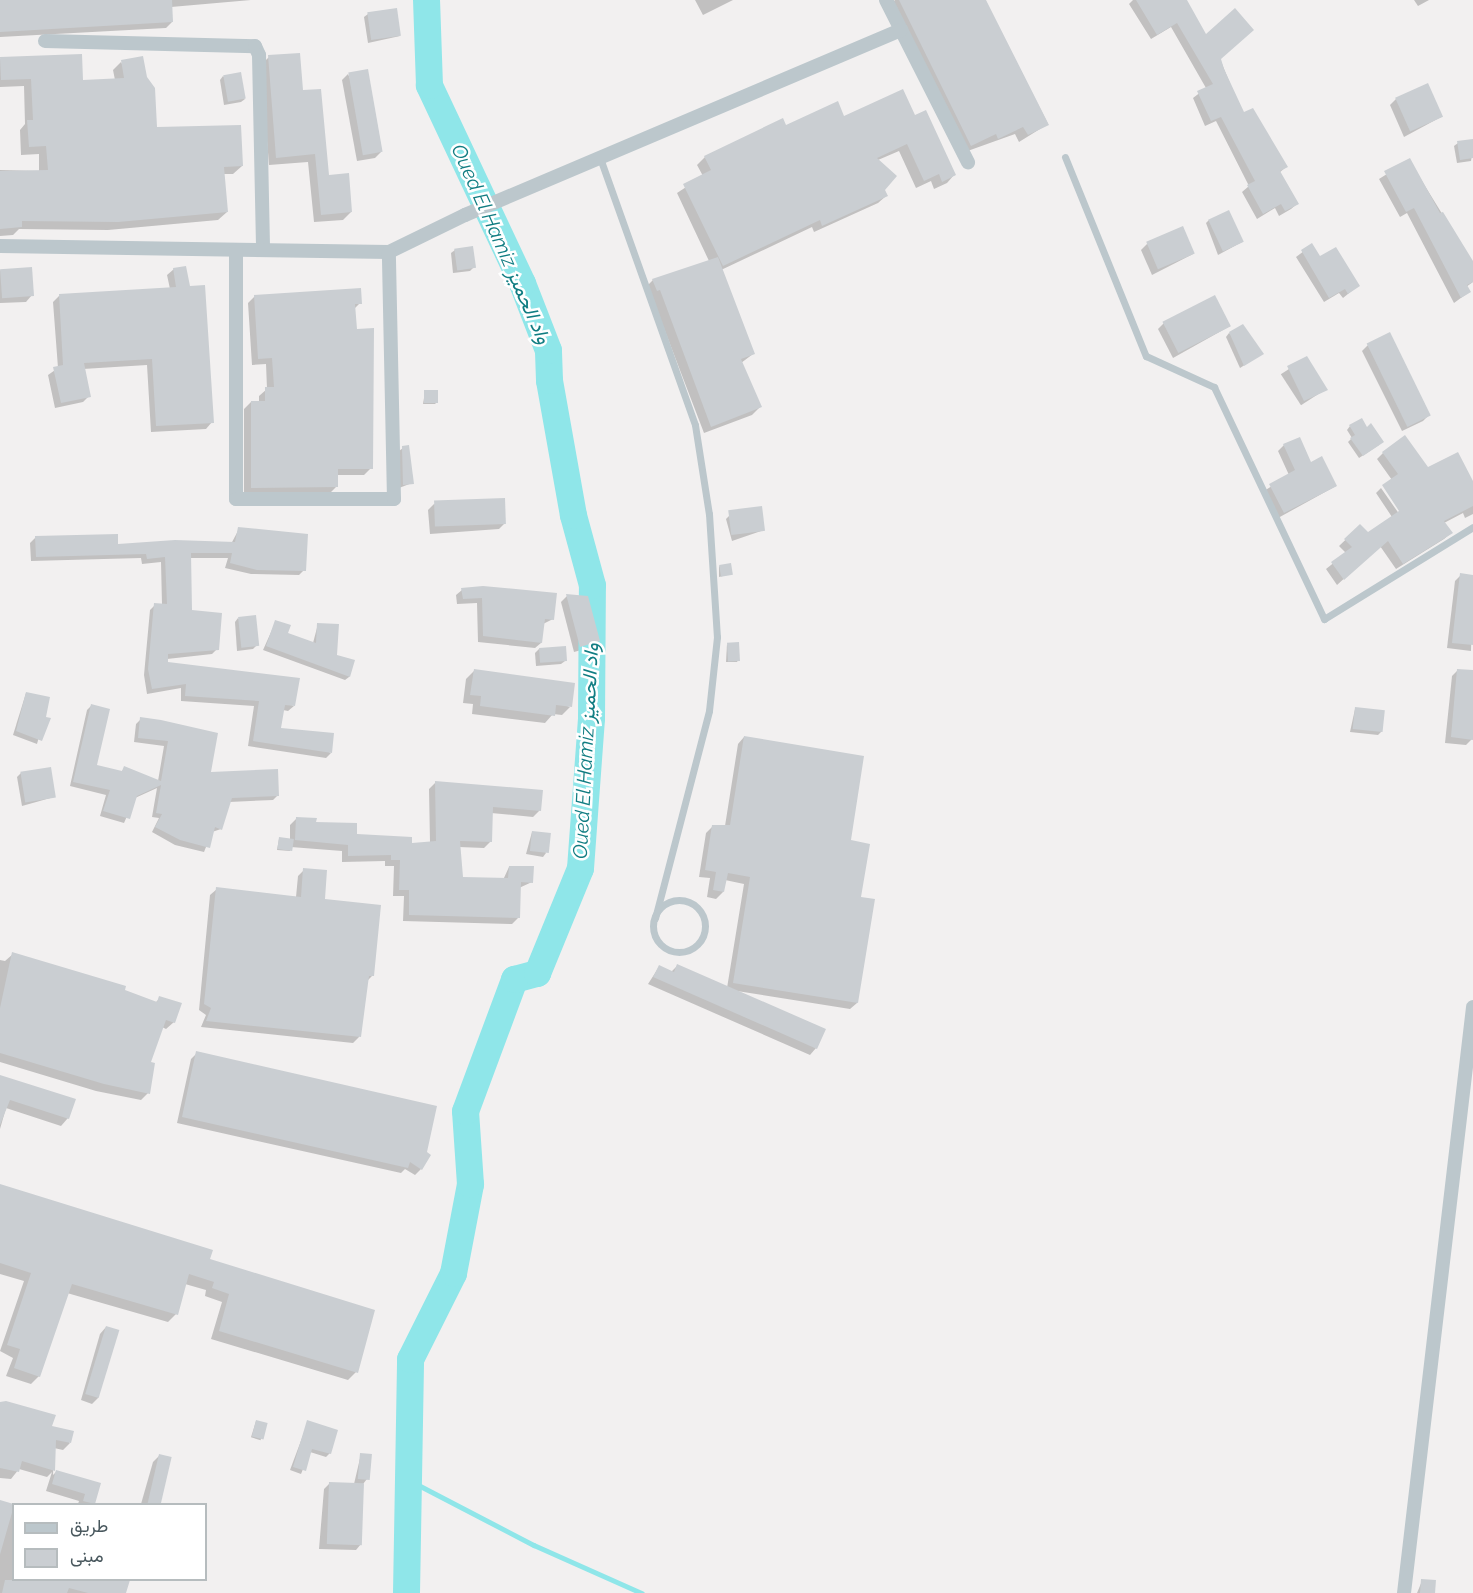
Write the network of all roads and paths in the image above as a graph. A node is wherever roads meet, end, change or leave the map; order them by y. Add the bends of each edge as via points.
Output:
1 (886, 0) edge
2 (901, 30) junction
3 (45, 41) dead end
4 (1065, 157) dead end
5 (600, 158) junction
6 (969, 162) dead end
7 (0, 246) edge
8 (236, 250) junction
9 (263, 250) junction
10 (389, 252) junction
11 (1473, 527) edge
12 (655, 918) junction
13 (1473, 1007) edge
14 (1404, 1593) edge

1 - 2 street
2 - 5 street
2 - 6 street
3 - 9 street via 255,46 259,55
4 - 11 lane via 1146,356 1214,387 1324,619
5 - 10 street
5 - 12 lane via 695,425 709,514 717,637 709,711
7 - 8 street
8 - 9 street
8 - 10 street via 236,499 394,499
9 - 10 street
12 - 12 lane via 655,936 674,951 691,949 705,932 702,914 689,902 672,901
13 - 14 street

